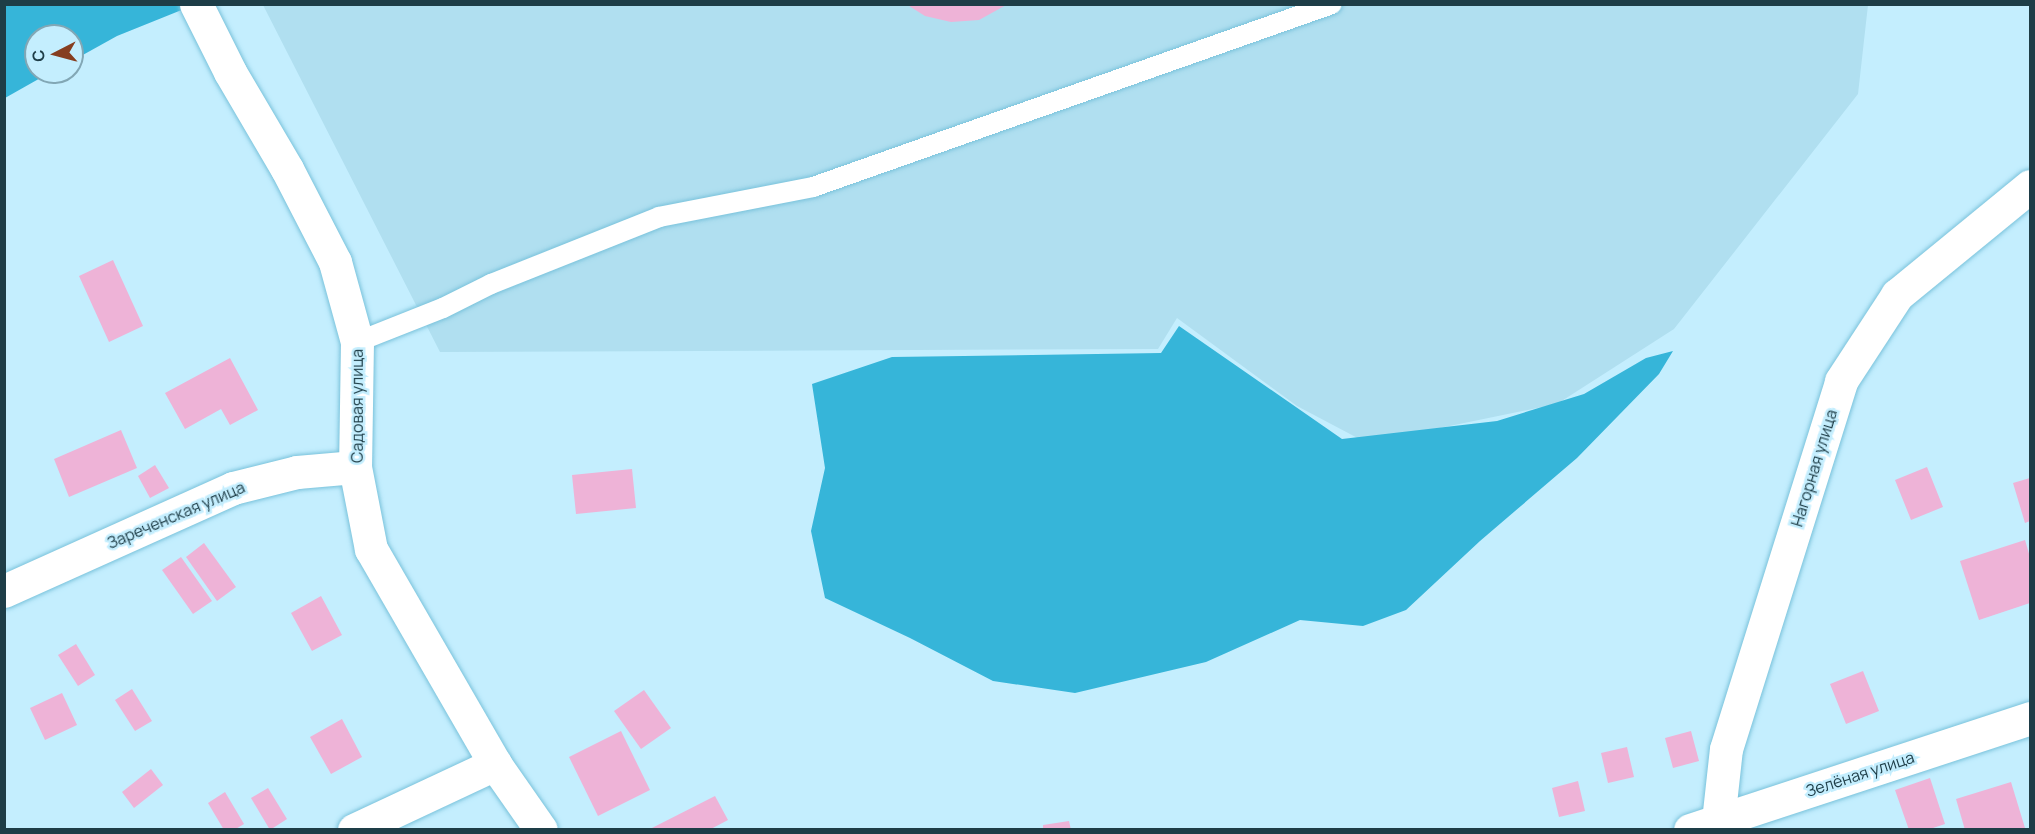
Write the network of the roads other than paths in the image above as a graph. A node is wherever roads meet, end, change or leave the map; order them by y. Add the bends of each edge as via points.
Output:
1 (196, 4) edge
2 (1332, 4) edge
3 (2031, 186) edge
4 (357, 342) junction
5 (355, 467) junction
6 (4, 591) edge
7 (2031, 718) edge
8 (495, 764) junction
9 (1704, 825) edge
10 (354, 830) edge
11 (541, 830) edge

1 - 4 street, Садовая улица via 335,262
2 - 4 lane via 813,187 659,217
3 - 9 street, Нагорная улица via 1898,295 1841,381
4 - 5 street, Садовая улица
5 - 6 street, Зареченская улица via 297,471 233,488
5 - 8 street, Садовая улица via 371,549
7 - 9 street, Зелёная улица
8 - 10 street
8 - 11 street, Садовая улица

